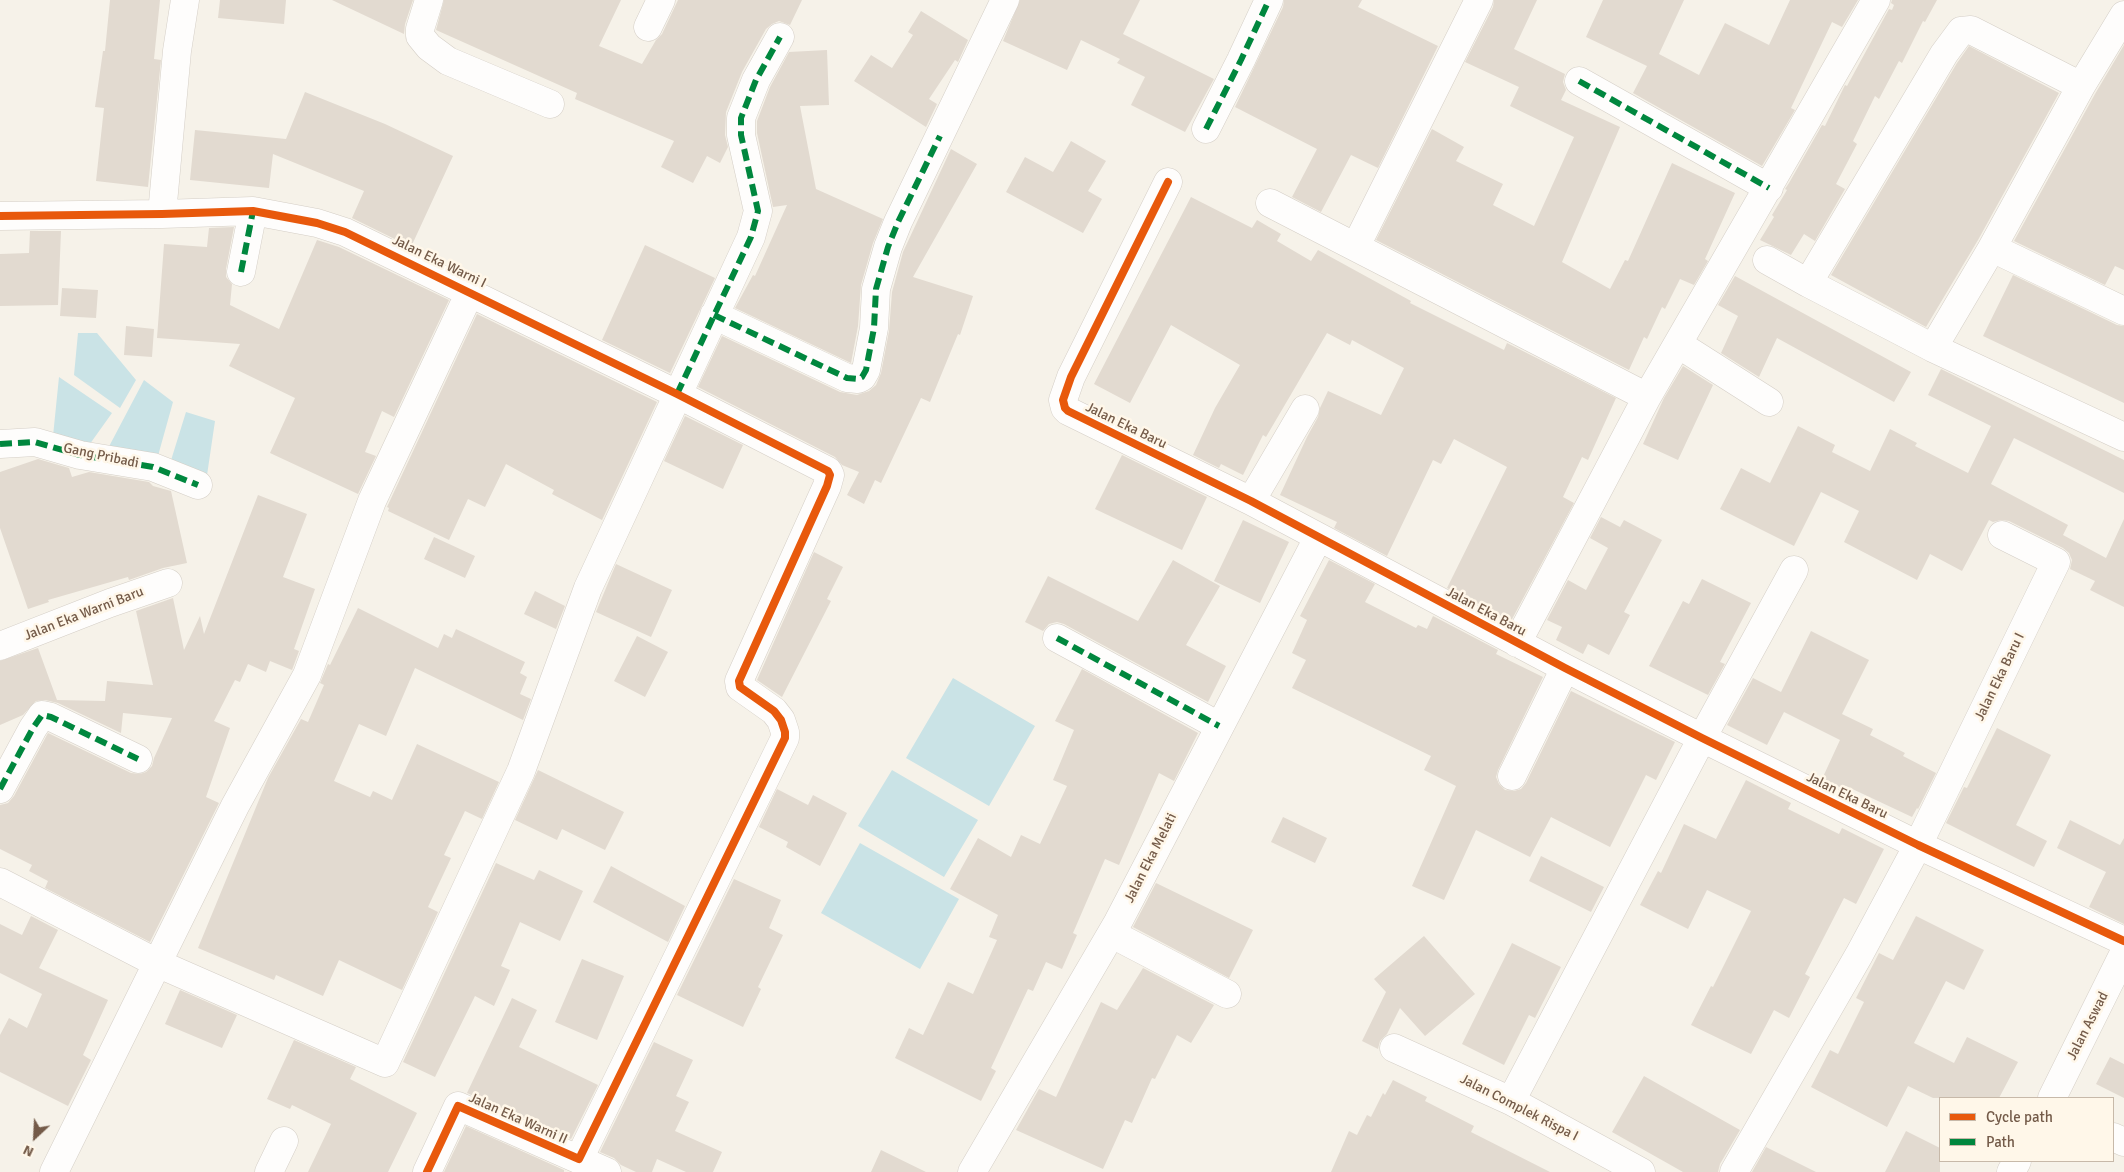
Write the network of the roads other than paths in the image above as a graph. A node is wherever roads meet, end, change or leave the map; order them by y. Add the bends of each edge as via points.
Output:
1 (185, 0) edge
2 (429, 0) edge
3 (661, 0) edge
4 (1005, 0) edge
5 (1269, 0) edge
6 (1479, 0) edge
7 (1876, 0) edge
8 (2124, 15) edge
9 (648, 26) dead end
10 (780, 37) dead end
11 (1579, 82) dead end
12 (2081, 86) junction
13 (550, 104) dead end
14 (1206, 129) dead end
15 (1168, 182) dead end
16 (1769, 188) junction
17 (1270, 202) dead end
18 (253, 210) junction
19 (162, 214) junction
20 (0, 216) edge
21 (1356, 246) junction
22 (1992, 248) junction
23 (1767, 260) dead end
24 (241, 272) dead end
25 (1808, 283) junction
26 (470, 292) junction
27 (2124, 310) edge
28 (714, 315) junction
29 (1678, 344) junction
30 (1933, 348) junction
31 (677, 394) junction
32 (1647, 397) junction
33 (1769, 402) dead end
34 (1305, 409) dead end
35 (2124, 436) edge
36 (0, 444) edge
37 (198, 485) dead end
38 (1251, 502) junction
39 (2002, 535) dead end
40 (1318, 538) junction
41 (1794, 570) dead end
42 (168, 583) dead end
43 (1057, 638) dead end
44 (1517, 642) junction
45 (0, 646) edge
46 (1564, 668) junction
47 (1219, 726) junction
48 (1702, 738) junction
49 (138, 759) dead end
50 (1512, 776) dead end
51 (0, 789) edge
52 (1918, 845) junction
53 (0, 882) edge
54 (1112, 934) junction
55 (2124, 941) edge
56 (2124, 953) edge
57 (158, 964) junction
58 (1227, 994) dead end
59 (1394, 1048) dead end
60 (2052, 1097) edge
61 (1511, 1101) junction
62 (284, 1141) dead end
63 (579, 1159) junction
64 (54, 1172) edge
65 (268, 1172) edge
66 (427, 1172) edge
67 (607, 1172) edge
68 (972, 1172) edge
69 (1641, 1172) edge
70 (1734, 1172) edge

1 - 19 street
2 - 13 street via 420,36 429,47 448,60
3 - 9 street
4 - 28 street via 888,247 876,289 874,328 862,377 847,378
5 - 14 street
6 - 21 street
7 - 16 street
8 - 12 street
10 - 28 street via 756,80 741,118 741,135 758,211 751,237
11 - 16 street
12 - 22 street
12 - 25 street via 1971,30 1961,31
15 - 38 street, Jalan Eka Baru via 1071,377 1063,404 1068,411 1088,422
16 - 29 street
17 - 21 street
18 - 19 street, Jalan Eka Warni I
18 - 24 street
18 - 26 street, Jalan Eka Warni I via 345,232
19 - 20 street, Jalan Eka Warni I
21 - 32 street
22 - 27 street
22 - 30 street
23 - 25 street
25 - 30 street
26 - 31 street, Jalan Eka Warni I
26 - 57 street via 372,501 306,675 235,806
28 - 31 street
29 - 32 street
29 - 33 street
30 - 35 street
31 - 57 street via 588,588 522,771 385,1063
31 - 63 street, Jalan Eka Warni I via 822,466 830,475 739,681 740,687 774,711 781,720 785,738
32 - 44 street
34 - 38 street
36 - 37 street, Gang Pribadi via 35,442 80,455 154,467
38 - 40 street, Jalan Eka Baru
39 - 52 street, Jalan Eka Baru I via 2056,562
40 - 44 street, Jalan Eka Baru
40 - 47 street, Jalan Eka Melati
41 - 48 street
42 - 45 street, Jalan Eka Warni Baru
43 - 47 street
44 - 46 street, Jalan Eka Baru
46 - 48 street, Jalan Eka Baru
46 - 50 street
47 - 54 street, Jalan Eka Melati
48 - 52 street, Jalan Eka Baru
48 - 61 street
49 - 51 street via 42,715
52 - 55 street, Jalan Eka Baru
52 - 70 street via 1859,955
53 - 57 street
54 - 58 street
54 - 68 street, Jalan Eka Melati
56 - 60 street, Jalan Aswad
57 - 64 street
59 - 61 street, Jalan Complek Rispa I
61 - 69 street, Jalan Complek Rispa I
62 - 65 street
63 - 66 street, Jalan Eka Warni II via 458,1106
63 - 67 street

